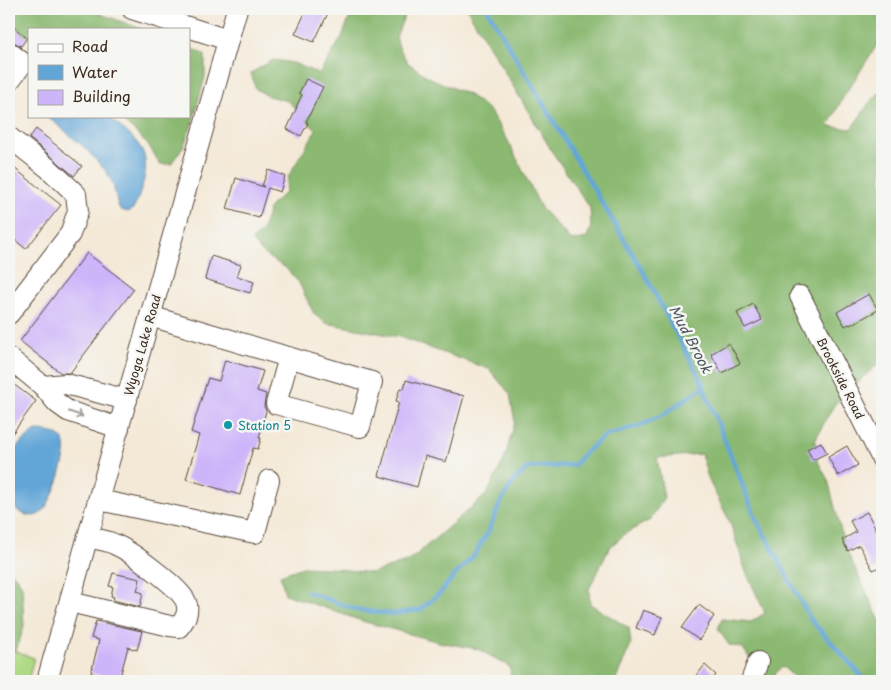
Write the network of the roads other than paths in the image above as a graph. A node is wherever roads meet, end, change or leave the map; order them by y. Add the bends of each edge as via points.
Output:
1 (132, 9) edge
2 (237, 9) edge
3 (228, 40) junction
4 (9, 52) edge
5 (9, 81) edge
6 (9, 137) edge
7 (800, 296) dead end
8 (9, 314) edge
9 (150, 316) junction
10 (9, 358) edge
11 (289, 358) junction
12 (43, 386) junction
13 (127, 400) junction
14 (119, 428) junction
15 (882, 460) edge
16 (270, 480) dead end
17 (98, 500) junction
18 (88, 537) junction
19 (70, 602) junction
20 (758, 662) dead end
21 (47, 681) edge
22 (751, 681) edge

1 - 3 street
2 - 3 street, Wyoga Lake Road
3 - 9 street, Wyoga Lake Road
4 - 5 street via 23,63
6 - 8 street via 76,194 78,211 70,234
7 - 15 street, Brookside Road
9 - 11 street
9 - 13 street, Wyoga Lake Road
10 - 12 street
11 - 11 street via 372,382 360,427 276,404
12 - 13 street via 66,384
12 -> 14 street via 68,411
13 - 14 street, Wyoga Lake Road
14 - 17 street, Wyoga Lake Road
16 - 17 street via 255,533
17 - 18 street, Wyoga Lake Road
18 - 19 street, Wyoga Lake Road
18 - 19 street via 131,552 186,602 187,617 179,627 170,626
19 - 21 street, Wyoga Lake Road
20 - 22 street

